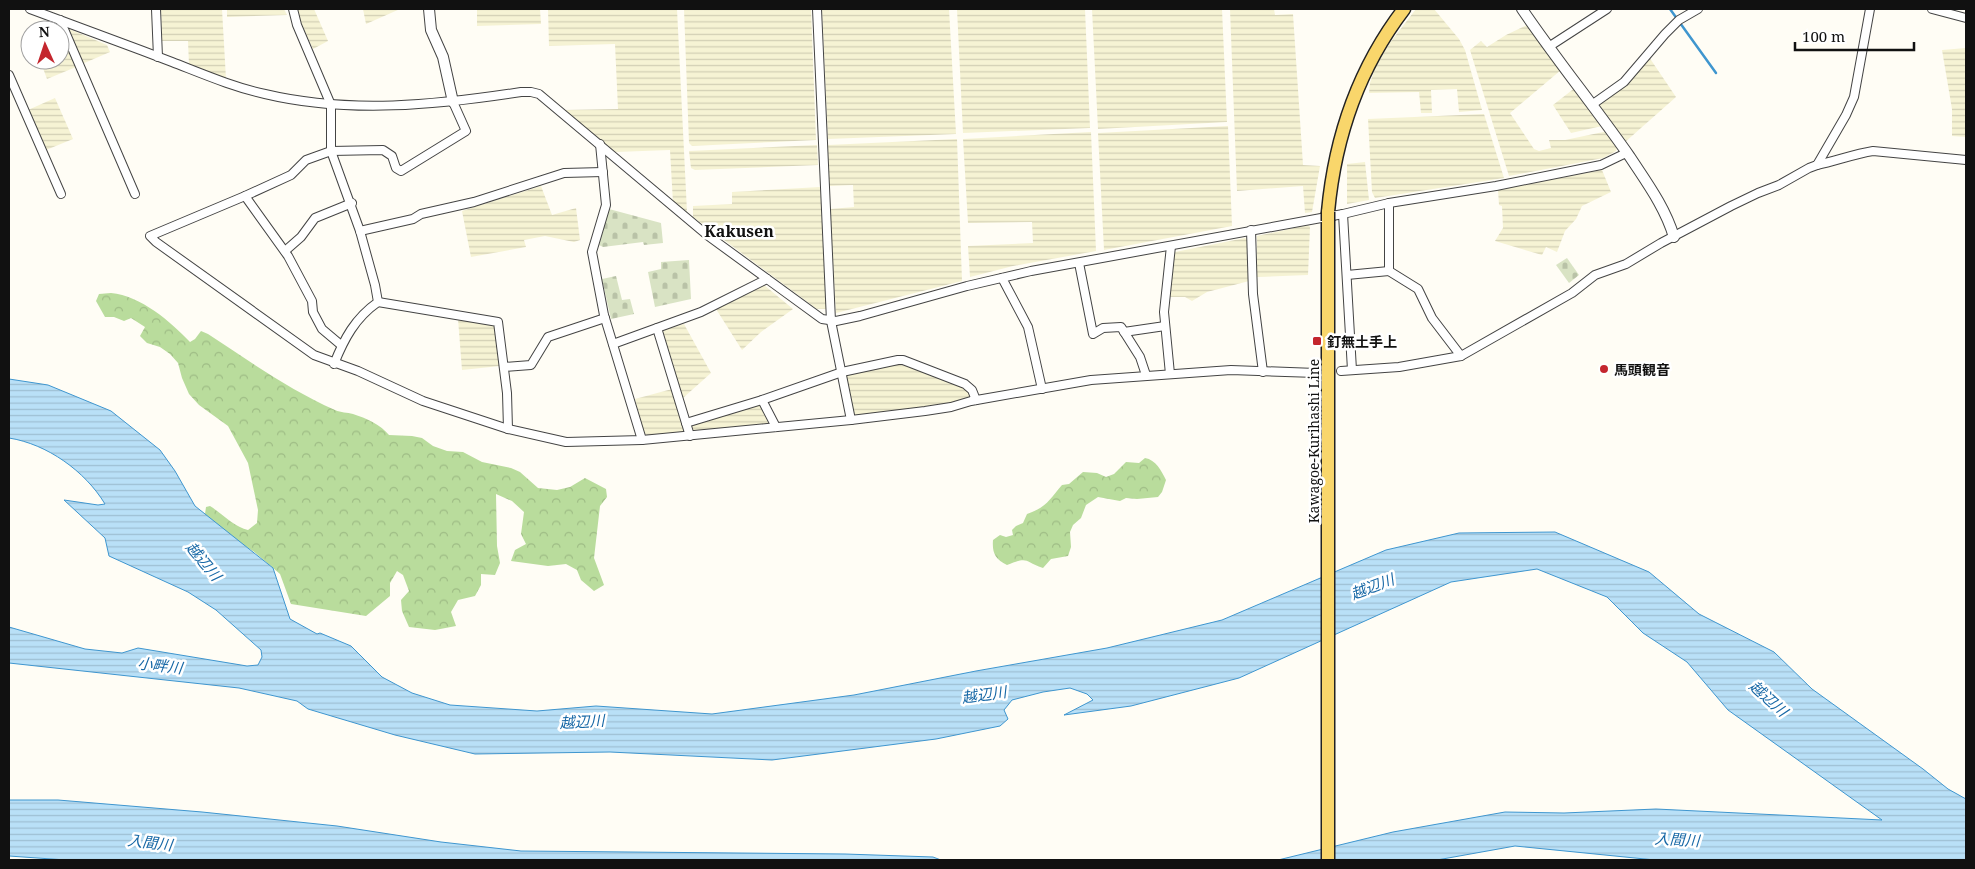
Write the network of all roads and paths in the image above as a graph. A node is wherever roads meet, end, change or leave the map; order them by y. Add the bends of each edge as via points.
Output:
1 (30, 9) edge
2 (156, 9) edge
3 (429, 9) edge
4 (817, 9) edge
5 (1404, 9) edge
6 (1522, 9) edge
7 (1607, 9) edge
8 (1698, 9) edge
9 (1870, 9) edge
10 (1932, 9) edge
11 (292, 10) edge
12 (1966, 18) edge
13 (60, 20) edge
14 (70, 24) edge
15 (70, 43) edge
16 (1550, 46) junction
17 (158, 57) junction
18 (9, 75) edge
19 (453, 102) junction
20 (1593, 104) junction
21 (330, 105) junction
22 (600, 144) junction
23 (331, 151) junction
24 (1626, 152) junction
25 (1966, 160) edge
26 (1817, 165) junction
27 (603, 172) junction
28 (61, 194) dead end
29 (135, 194) dead end
30 (245, 196) junction
31 (1389, 203) junction
32 (352, 204) junction
33 (1343, 214) junction
34 (1250, 230) junction
35 (360, 231) junction
36 (1674, 237) junction
37 (1171, 246) junction
38 (285, 251) junction
39 (1079, 263) junction
40 (1389, 271) junction
41 (1347, 275) junction
42 (1002, 278) junction
43 (767, 279) junction
44 (378, 302) junction
45 (605, 318) junction
46 (831, 321) junction
47 (1165, 326) junction
48 (657, 328) junction
49 (1124, 332) junction
50 (613, 344) junction
51 (341, 345) junction
52 (1461, 356) junction
53 (334, 364) junction
54 (504, 367) junction
55 (1352, 370) junction
56 (842, 372) junction
57 (1263, 372) junction
58 (1316, 372) dead end
59 (1341, 372) dead end
60 (1170, 374) junction
61 (1146, 376) junction
62 (1042, 389) junction
63 (762, 400) junction
64 (976, 400) junction
65 (851, 420) junction
66 (686, 423) junction
67 (776, 427) junction
68 (508, 429) junction
69 (690, 436) junction
70 (642, 440) junction
71 (1328, 860) edge

1 - 13 street
2 - 17 street
3 - 19 street via 431,30 443,56
4 - 46 street
5 - 71 main road, Kawagoe-Kurihashi Line via 1384,38 1348,110 1336,158 1328,217
6 - 16 street
7 - 16 street
8 - 20 street via 1679,20 1624,82
9 - 26 street via 1854,96
10 - 12 street
11 - 21 street
14 - 17 street
15 - 29 street
16 - 20 street
17 - 21 street via 253,91
18 - 28 street
19 - 21 street
19 - 22 street via 531,92 539,94
19 - 23 street via 466,131 402,171 396,168 392,156 383,150
20 - 24 street
21 - 23 street
22 - 27 street
22 - 43 street via 707,235
23 - 30 street via 306,160 291,174
23 - 32 street
24 - 31 street via 1601,165
24 - 36 street via 1666,214
25 - 26 street via 1873,151
26 - 36 street
27 - 35 street via 564,173 474,202
27 - 45 street via 606,204 592,252
30 - 38 street
30 - 53 street via 150,236 314,355
31 - 33 street
31 - 40 street
32 - 35 street
32 - 38 street via 315,218
33 - 34 street
33 - 41 street
34 - 37 street
34 - 57 street via 1253,294
35 - 44 street
36 - 52 street via 1626,264 1595,275 1572,294
37 - 39 street
37 - 47 street
38 - 51 street via 312,301 313,312 322,328
39 - 42 street
39 - 49 street via 1093,334 1102,328 1121,327
40 - 41 street
40 - 52 street via 1418,289 1432,318
41 - 55 street
42 - 46 street
42 - 62 street via 1028,327
43 - 46 street via 822,319
43 - 48 street via 701,312
44 - 51 street via 355,322
44 - 54 street via 498,322
45 - 50 street
45 - 54 street via 548,337 531,365
46 - 56 street
47 - 49 street
47 - 60 street
48 - 50 street
48 - 66 street
49 - 61 street via 1140,357
50 - 70 street
51 - 53 street
52 - 55 street via 1399,367
53 - 68 street via 358,371 423,401
54 - 68 street
55 - 59 street
56 - 63 street
56 - 64 street via 903,360 965,384
56 - 65 street
57 - 58 street
57 - 60 street via 1231,370
60 - 61 street
61 - 62 street via 1091,380
62 - 64 street
63 - 66 street
63 - 67 street
64 - 65 street via 926,411
65 - 67 street
66 - 69 street
67 - 69 street
68 - 70 street via 566,442
69 - 70 street

